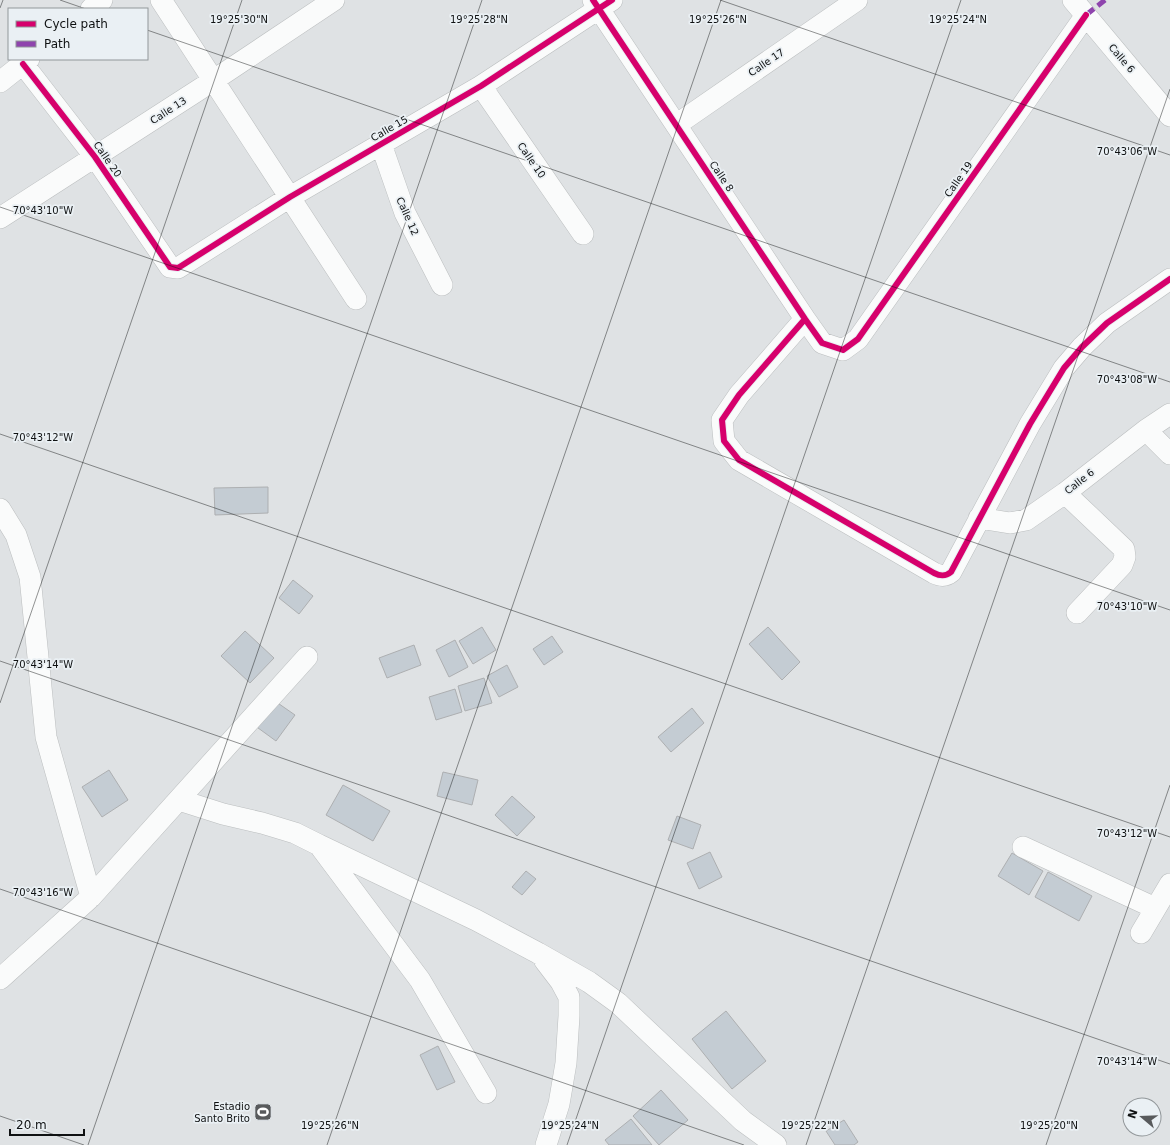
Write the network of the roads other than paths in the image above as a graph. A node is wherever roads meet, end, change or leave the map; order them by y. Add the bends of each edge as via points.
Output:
1 (102, 0) edge
2 (161, 0) edge
3 (334, 0) edge
4 (857, 0) edge
5 (601, 3) edge
6 (1079, 7) edge
7 (92, 8) edge
8 (26, 62) edge
9 (214, 80) junction
10 (0, 82) edge
11 (481, 86) junction
12 (1170, 116) edge
13 (676, 124) junction
14 (381, 144) junction
15 (95, 157) junction
16 (290, 197) junction
17 (0, 218) edge
18 (583, 234) dead end
19 (174, 268) joint
20 (1170, 278) edge
21 (442, 285) dead end
22 (356, 299) dead end
23 (804, 319) junction
24 (843, 350) joint
25 (1170, 414) edge
26 (1146, 430) junction
27 (1170, 454) edge
28 (1065, 493) junction
29 (0, 509) edge
30 (979, 518) junction
31 (1077, 614) dead end
32 (307, 658) dead end
33 (179, 800) junction
34 (319, 845) junction
35 (1023, 847) dead end
36 (1170, 884) edge
37 (91, 897) junction
38 (1155, 908) junction
39 (1141, 933) dead end
40 (538, 953) junction
41 (0, 979) edge
42 (486, 1093) dead end
43 (546, 1145) edge
44 (776, 1145) edge

1 - 7 street
2 - 9 street
3 - 9 street, Calle 13
4 - 13 street, Calle 17
5 - 11 street, Calle 15
5 - 13 street, Calle 8
6 - 12 street, Calle 6
6 - 24 street, Calle 19 via 858,339
8 - 10 street
8 - 15 street, Calle 20
9 - 15 street, Calle 13
9 - 16 street
11 - 14 street, Calle 15
11 - 18 street, Calle 10
13 - 23 street, Calle 8
14 - 16 street, Calle 15
14 - 21 street, Calle 12 via 405,213
15 - 17 street, Calle 13
15 - 19 street, Calle 20 via 170,267
16 - 19 street, Calle 15 via 178,268
16 - 22 street
20 - 30 street via 1107,323 1064,368
23 - 24 street, Calle 8 via 822,343
23 - 30 street via 739,395 722,420 724,441 740,460 940,576 946,576 951,572
25 - 26 street, Calle 6
26 - 27 street
26 - 28 street, Calle 6
28 - 30 street, Calle 6 via 1026,520 1010,523
28 - 31 street via 1124,549 1125,557 1122,565
29 - 37 street via 16,535 30,577 46,737
32 - 33 street
33 - 34 street via 295,833
33 - 37 street
34 - 40 street via 476,920
34 - 42 street via 420,980
35 - 38 street
36 - 38 street
37 - 41 street
38 - 39 street
40 - 43 street via 562,982 568,997 569,1016 566,1063
40 - 44 street via 589,982 618,1003 743,1121

